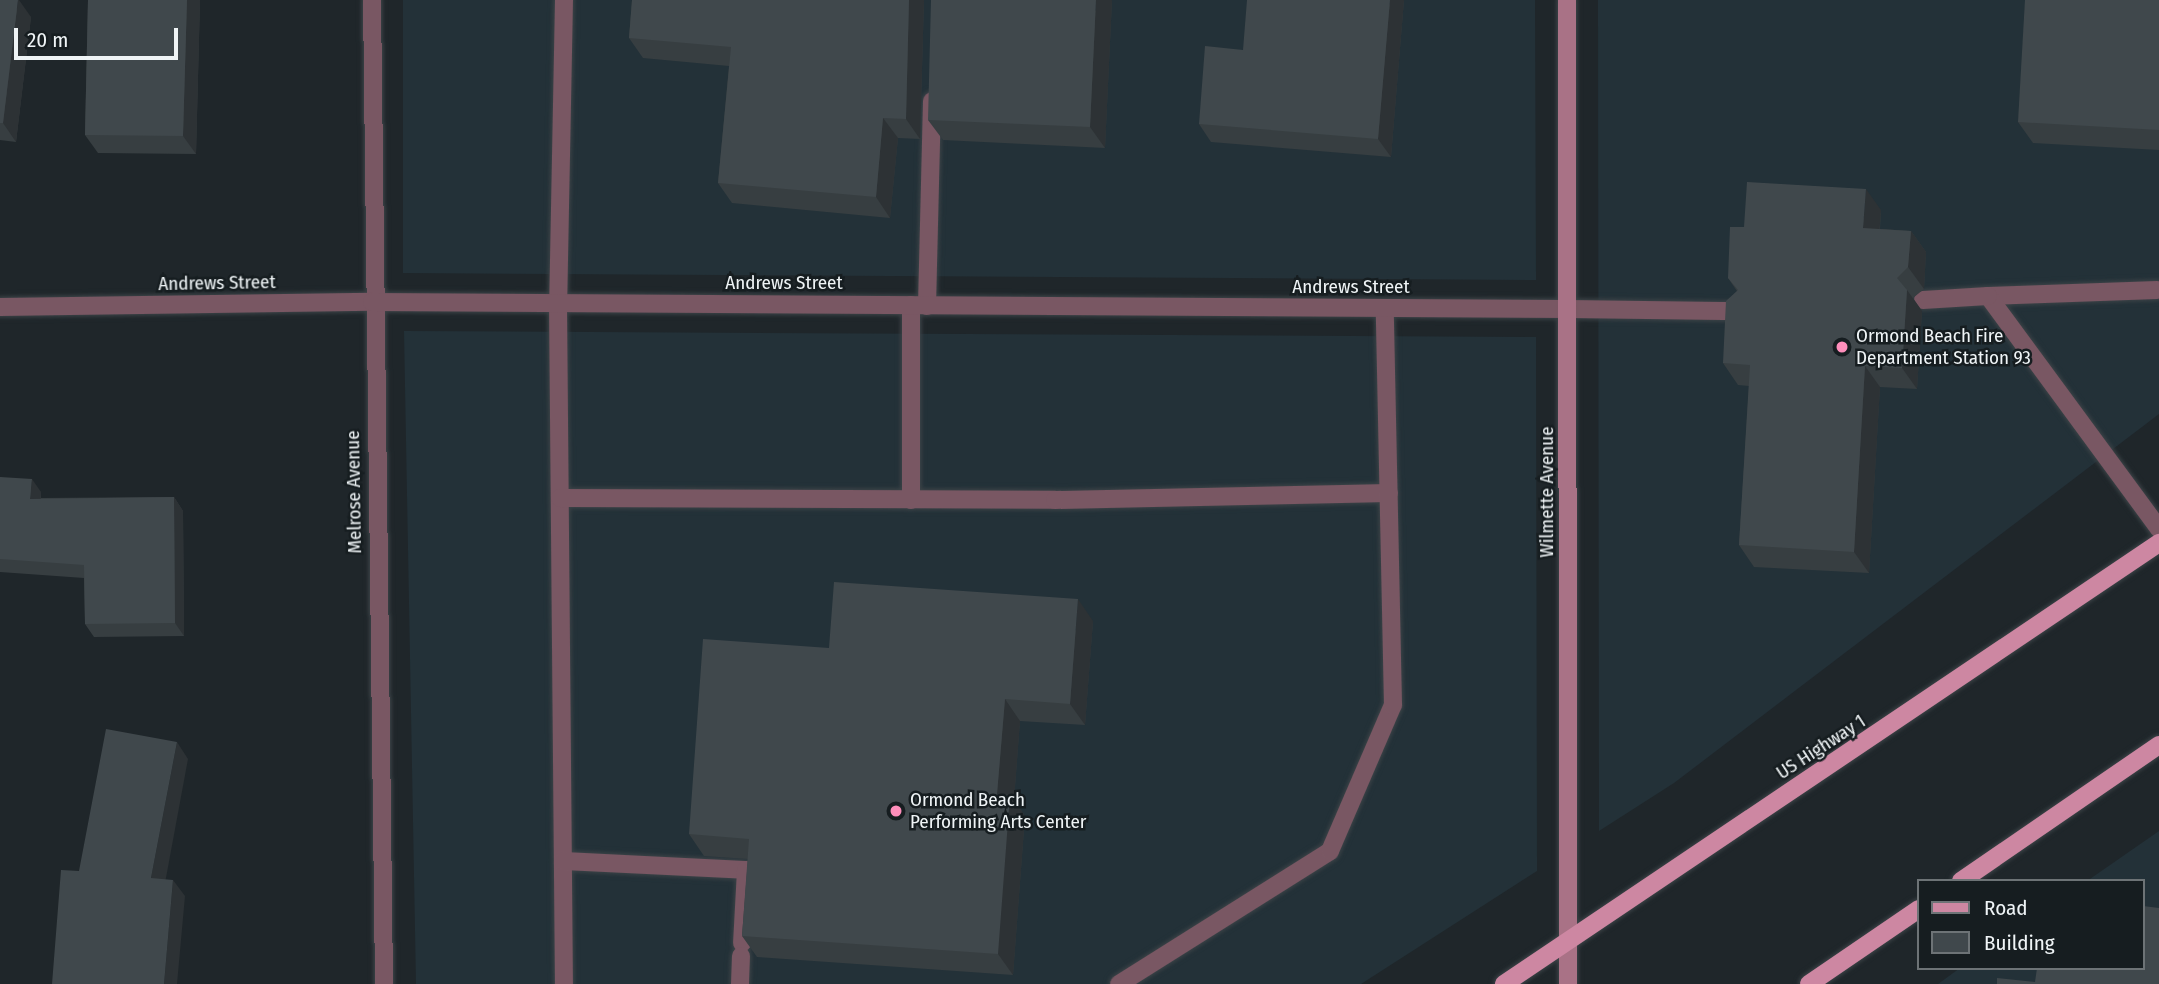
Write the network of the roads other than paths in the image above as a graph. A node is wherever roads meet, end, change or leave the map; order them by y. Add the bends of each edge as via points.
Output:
1 (372, 0) edge
2 (564, 0) edge
3 (1567, 0) edge
4 (933, 83) edge
5 (2157, 290) dead end
6 (1988, 296) junction
7 (1923, 300) dead end
8 (372, 302) junction
9 (558, 303) junction
10 (919, 305) junction
11 (0, 307) edge
12 (1385, 308) junction
13 (1568, 309) junction
14 (1742, 311) edge
15 (1389, 493) junction
16 (560, 498) junction
17 (911, 499) junction
18 (2159, 529) edge
19 (2159, 543) edge
20 (2159, 745) edge
21 (563, 861) junction
22 (1964, 879) edge
23 (1918, 910) edge
24 (1568, 943) junction
25 (384, 984) edge
26 (565, 984) edge
27 (740, 984) edge
28 (1119, 984) edge
29 (1504, 984) edge
30 (1568, 984) edge
31 (1809, 984) edge

1 - 8 street, Melrose Avenue
2 - 9 street
3 - 13 street, Wilmette Avenue
4 - 10 street
5 - 6 street
6 - 7 street
6 - 18 street
8 - 9 street, Andrews Street
8 - 11 street, Andrews Street
8 - 25 street, Melrose Avenue
9 - 10 street, Andrews Street
9 - 16 street
10 - 12 street, Andrews Street
10 - 17 street
12 - 13 street, Andrews Street
12 - 15 street
13 - 14 street, Andrews Street
13 - 24 street, Wilmette Avenue
15 - 17 street
15 - 28 street via 1393,705 1331,851
16 - 17 street
16 - 21 street
19 - 24 main road, US Highway 1
20 - 22 main road
21 - 26 street
21 - 27 street via 746,870
23 - 31 main road
24 - 29 main road, US Highway 1
24 - 30 street, Wilmette Avenue

